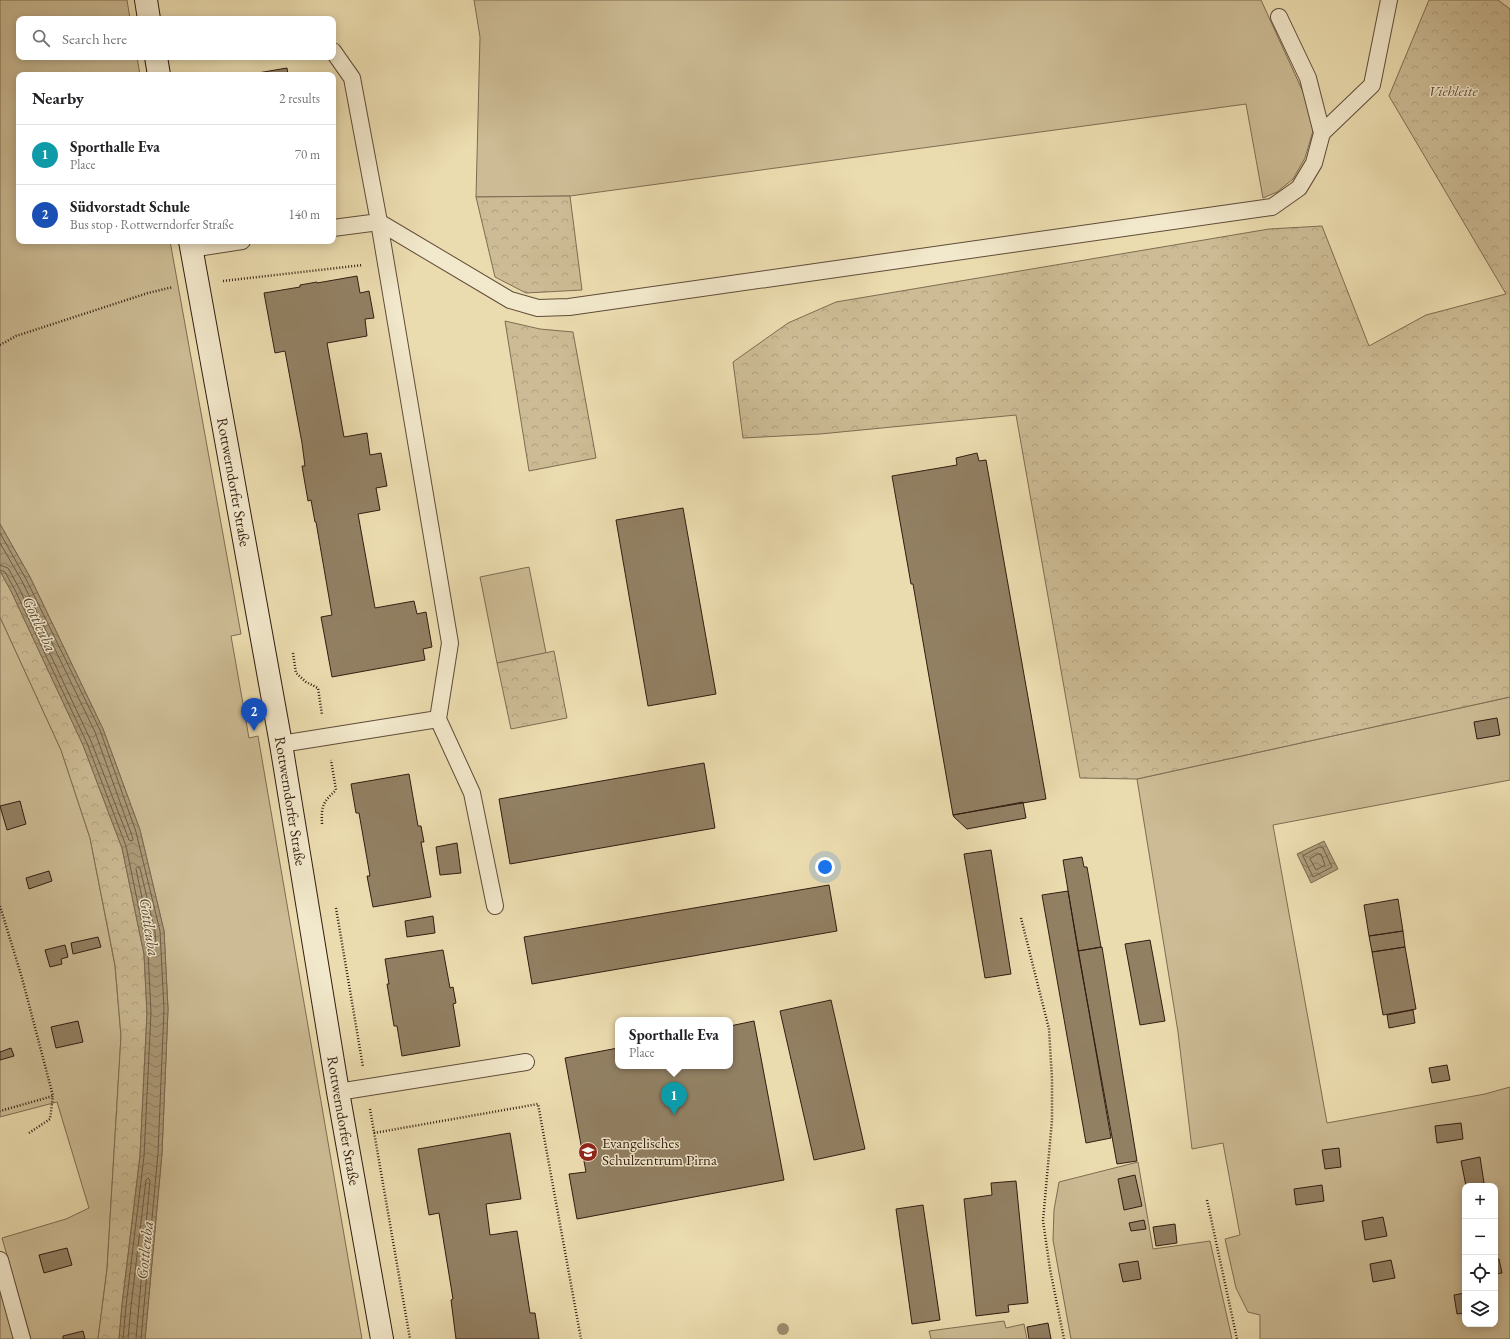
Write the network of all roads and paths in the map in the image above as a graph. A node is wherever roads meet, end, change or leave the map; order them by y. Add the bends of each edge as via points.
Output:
1 (146, 0) edge
2 (1389, 0) edge
3 (149, 16) edge
4 (1279, 17) dead end
5 (336, 55) edge
6 (1322, 133) junction
7 (379, 222) junction
8 (336, 228) edge
9 (222, 244) edge
10 (190, 245) edge
11 (215, 245) junction
12 (386, 263) junction
13 (197, 282) junction
14 (0, 344) edge
15 (292, 650) dead end
16 (438, 718) junction
17 (326, 737) junction
18 (281, 744) junction
19 (322, 826) dead end
20 (335, 903) dead end
21 (0, 906) edge
22 (495, 906) dead end
23 (1021, 918) dead end
24 (526, 1062) dead end
25 (366, 1087) junction
26 (338, 1092) junction
27 (53, 1096) junction
28 (0, 1110) edge
29 (29, 1133) dead end
30 (374, 1133) junction
31 (1207, 1200) dead end
32 (0, 1260) edge
33 (22, 1339) edge
34 (382, 1339) edge
35 (410, 1339) edge
36 (581, 1339) edge
37 (1064, 1339) edge
38 (1237, 1339) edge

1 - 3 main road
2 - 6 lane via 1372,85
4 - 6 lane via 1308,78
5 - 7 lane via 352,78
6 - 7 lane via 1314,163 1299,188 1272,206 569,307 538,308 510,300
7 - 8 lane
7 - 12 lane
9 - 11 lane
10 - 11 lane
10 - 13 main road, Rottwerndorfer Straße
11 - 12 path via 222,281
12 - 16 lane via 450,643
13 - 14 path via 148,292 16,336
13 - 18 main road, Rottwerndorfer Straße
15 - 17 path via 296,673 318,688
16 - 17 lane
16 - 22 lane via 472,793
17 - 18 lane
17 - 19 path via 336,790 327,798 321,811
18 - 26 main road, Rottwerndorfer Straße
20 - 25 path
21 - 27 path
23 - 37 path via 1049,1029 1052,1120 1043,1221
24 - 25 lane
25 - 26 lane
25 - 30 path
26 - 34 main road, Rottwerndorfer Straße
27 - 28 path
27 - 29 path via 50,1119
30 - 35 path
30 - 36 path via 538,1104
31 - 38 path
32 - 33 lane

